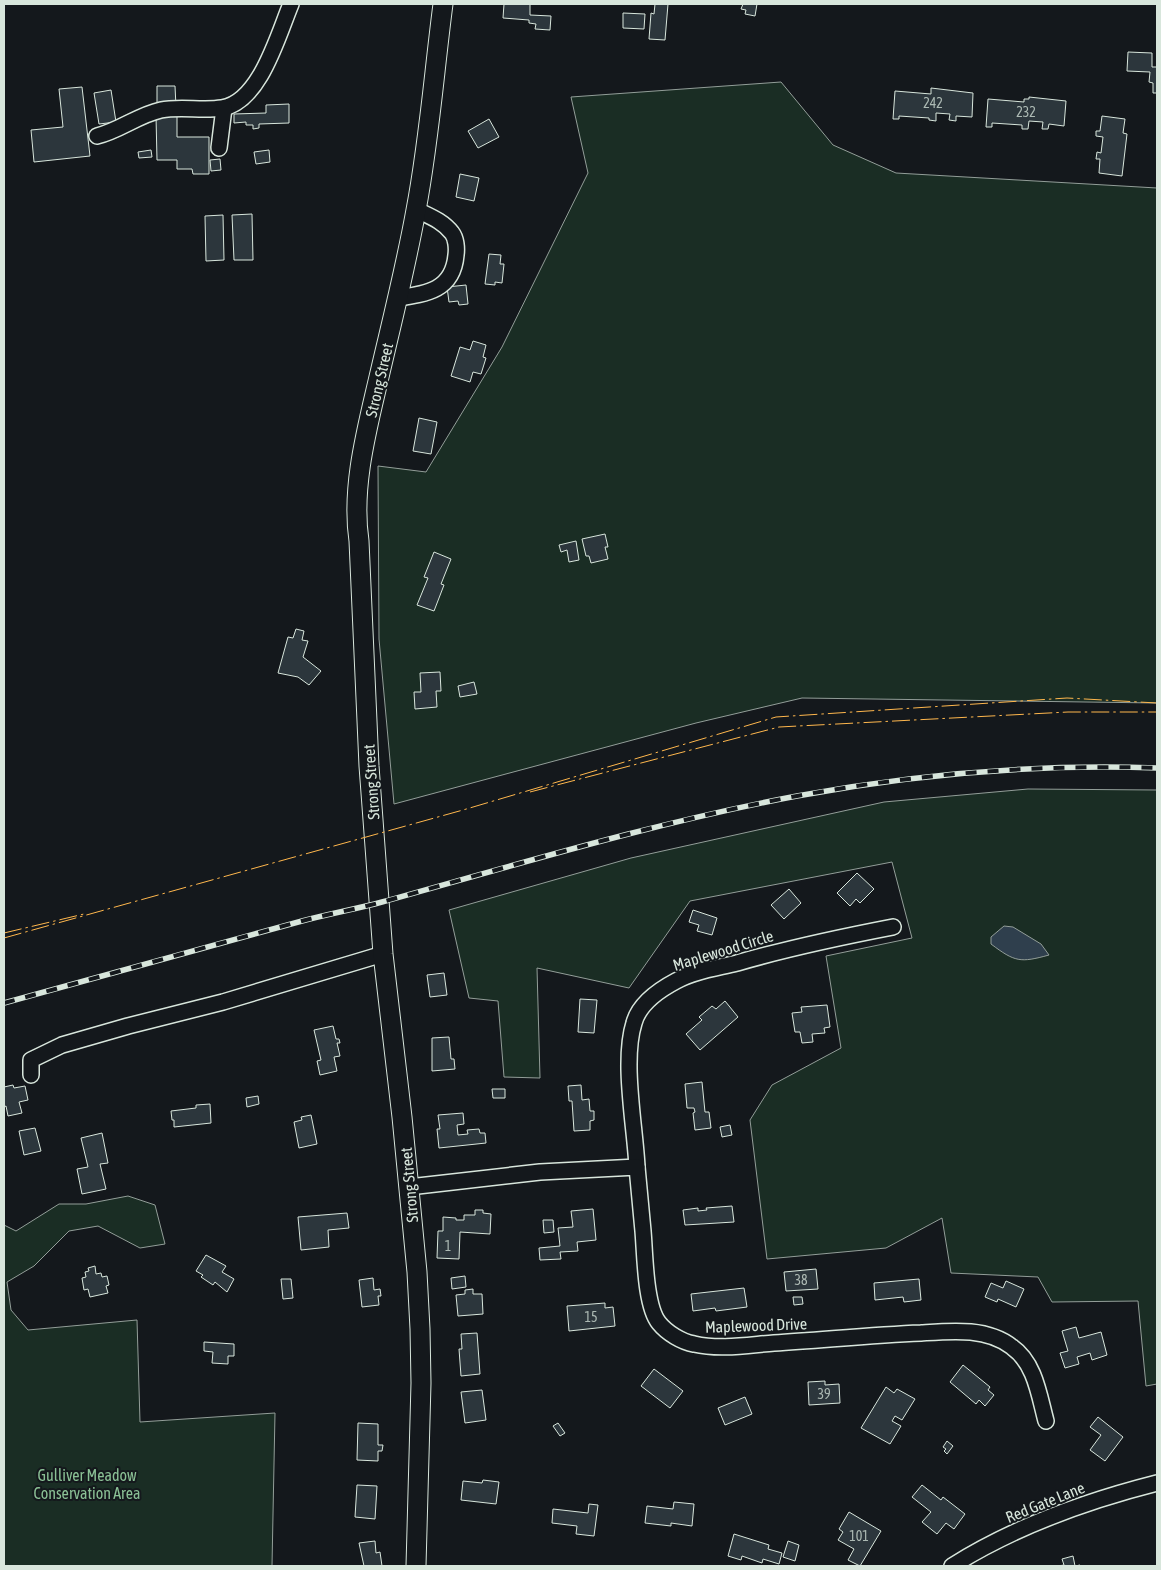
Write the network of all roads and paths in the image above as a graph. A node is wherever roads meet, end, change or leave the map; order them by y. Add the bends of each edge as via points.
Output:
1 (291, 4) edge
2 (443, 4) edge
3 (224, 108) junction
4 (97, 136) dead end
5 (219, 148) dead end
6 (417, 210) junction
7 (398, 298) junction
8 (893, 926) dead end
9 (383, 954) junction
10 (31, 1075) dead end
11 (636, 1167) junction
12 (409, 1187) junction
13 (1046, 1421) dead end
14 (1157, 1483) edge
15 (416, 1566) edge
16 (952, 1566) edge

1 - 3 street via 261,75 238,103
2 - 6 main road, Strong Street
3 - 4 street via 162,110
3 - 5 street
6 - 7 main road, Strong Street
6 - 7 street via 441,222 453,234 456,262 452,274 439,288
7 - 9 main road, Strong Street via 372,406 356,521
8 - 11 street, Maplewood Circle via 695,973 667,986 651,998 637,1014 630,1043
9 - 10 street via 223,1002 62,1045 31,1060
9 - 12 main road, Strong Street
11 - 12 street via 540,1172
11 - 13 street, Maplewood Drive via 646,1269 654,1313 661,1326 675,1336 695,1344 720,1346 911,1333 978,1333 1012,1346 1026,1361
12 - 15 main road, Strong Street via 421,1383
14 - 16 street, Red Gate Lane via 1099,1499 1025,1528

